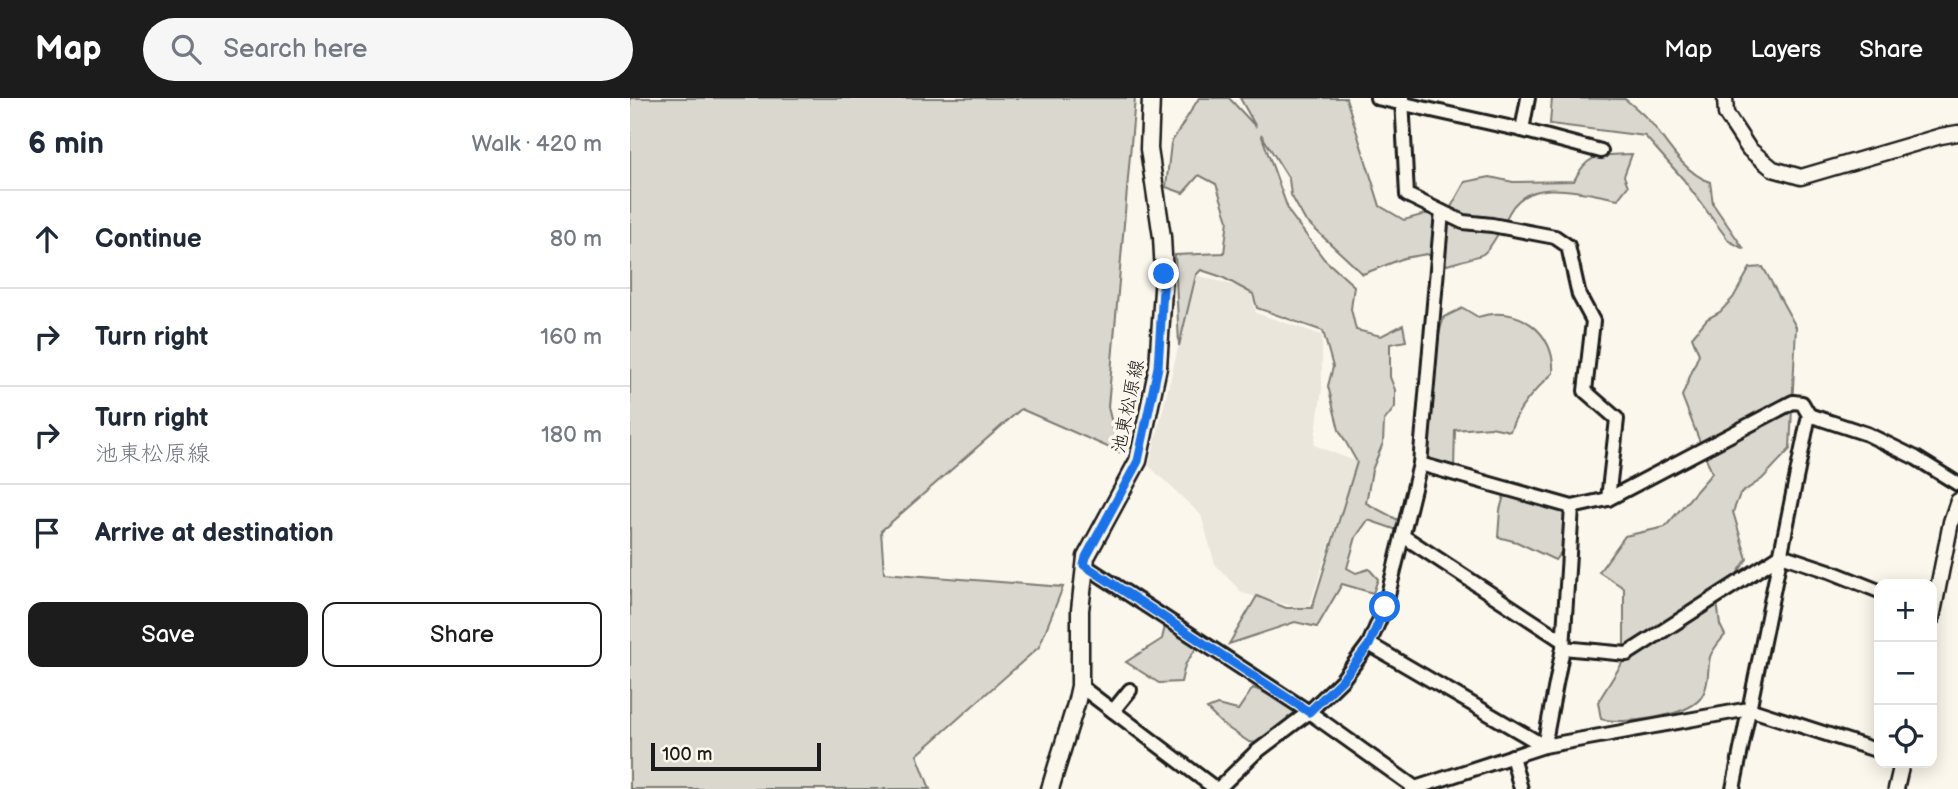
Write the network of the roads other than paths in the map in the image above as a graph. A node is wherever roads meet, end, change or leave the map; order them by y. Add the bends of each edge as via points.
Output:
1 (1151, 98) edge
2 (1377, 98) edge
3 (1528, 98) edge
4 (1725, 98) edge
5 (1402, 101) edge
6 (1522, 130) junction
7 (1958, 133) edge
8 (1601, 151) dead end
9 (1442, 212) junction
10 (1809, 415) junction
11 (1420, 464) junction
12 (1958, 484) edge
13 (1608, 499) junction
14 (1958, 501) edge
15 (1572, 507) junction
16 (1403, 536) junction
17 (1781, 555) junction
18 (1084, 565) junction
19 (1874, 589) edge
20 (1937, 590) edge
21 (1563, 644) junction
22 (1369, 645) junction
23 (1080, 686) junction
24 (1130, 690) dead end
25 (1749, 709) junction
26 (1113, 711) junction
27 (1309, 712) junction
28 (1544, 746) junction
29 (1874, 749) edge
30 (1511, 756) junction
31 (1901, 768) edge
32 (1413, 788) edge
33 (1050, 789) edge
34 (1217, 789) edge
35 (1521, 789) edge
36 (1733, 789) edge
37 (1896, 789) edge

1 - 18 main road, 池東松原線 via 1149,149 1164,274 1158,367 1138,461
2 - 5 street
3 - 6 street
4 - 7 street via 1726,114 1749,149 1773,169 1801,177
5 - 6 street
5 - 9 street via 1407,195
6 - 8 street
9 - 11 street
9 - 13 street via 1463,222 1555,237 1568,246 1579,295 1593,321 1585,391 1617,419
10 - 12 street via 1867,434
10 - 13 street via 1802,403 1793,402
10 - 17 street
11 - 15 street
11 - 16 street
13 - 15 street
14 - 20 street
15 - 21 street
16 - 21 street
16 - 22 street via 1385,607
17 - 19 street
17 - 21 street via 1627,654
17 - 25 street
18 - 23 main road, 池東松原線
18 - 27 street
21 - 28 street
22 - 27 street
22 - 28 street
23 - 26 street
23 - 33 main road, 池東松原線
24 - 26 street
25 - 28 street
25 - 29 street
25 - 36 street
26 - 34 street
27 - 32 street
27 - 34 street
28 - 30 street
30 - 32 street
30 - 35 street
31 - 37 street

